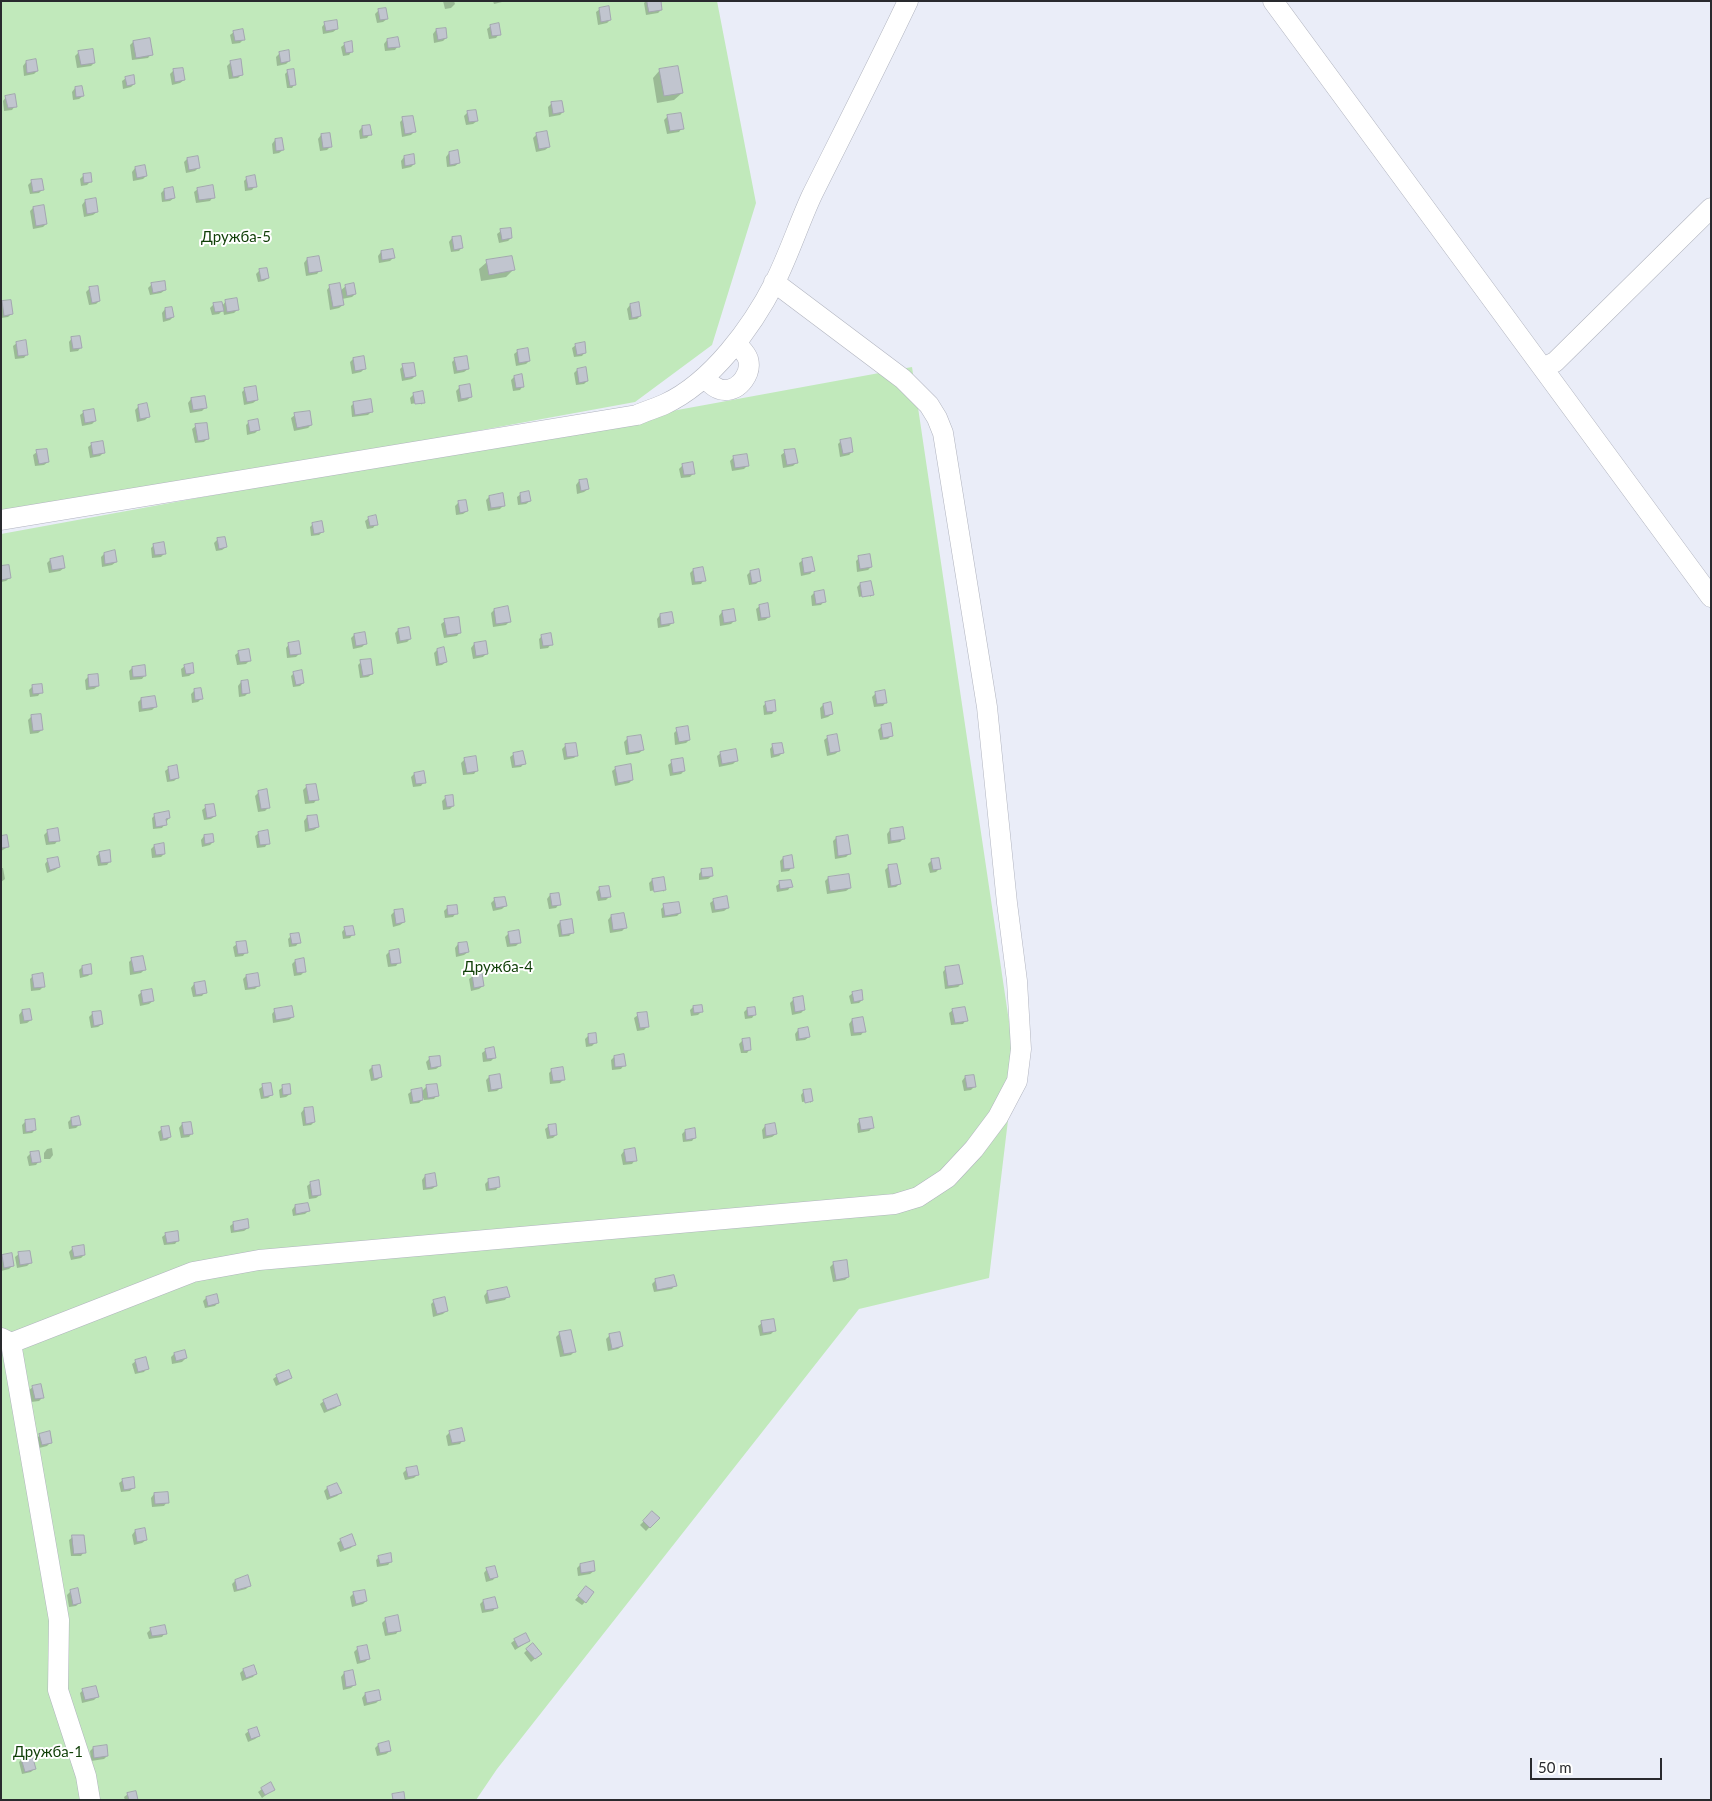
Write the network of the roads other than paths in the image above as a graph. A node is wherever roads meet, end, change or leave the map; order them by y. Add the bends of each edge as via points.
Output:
1 (908, 1) edge
2 (1273, 1) edge
3 (1711, 208) edge
4 (774, 282) junction
5 (736, 343) junction
6 (1543, 368) junction
7 (705, 378) junction
8 (1, 520) edge
9 (1711, 597) edge
10 (6, 1340) edge
11 (90, 1800) edge

1 - 4 street via 808,203
2 - 6 street
3 - 6 street via 1556,362
4 - 5 street
4 - 10 street via 903,380 929,405 943,433 987,706 1017,981 1021,1049 1017,1080 998,1117 974,1150 947,1178 918,1197 895,1204 259,1260 193,1272
5 - 7 street
5 - 7 street via 748,360 745,378 739,385 726,390 715,388
6 - 9 street
7 - 8 street via 666,404 637,415
10 - 11 street via 59,1620 58,1690 86,1776

